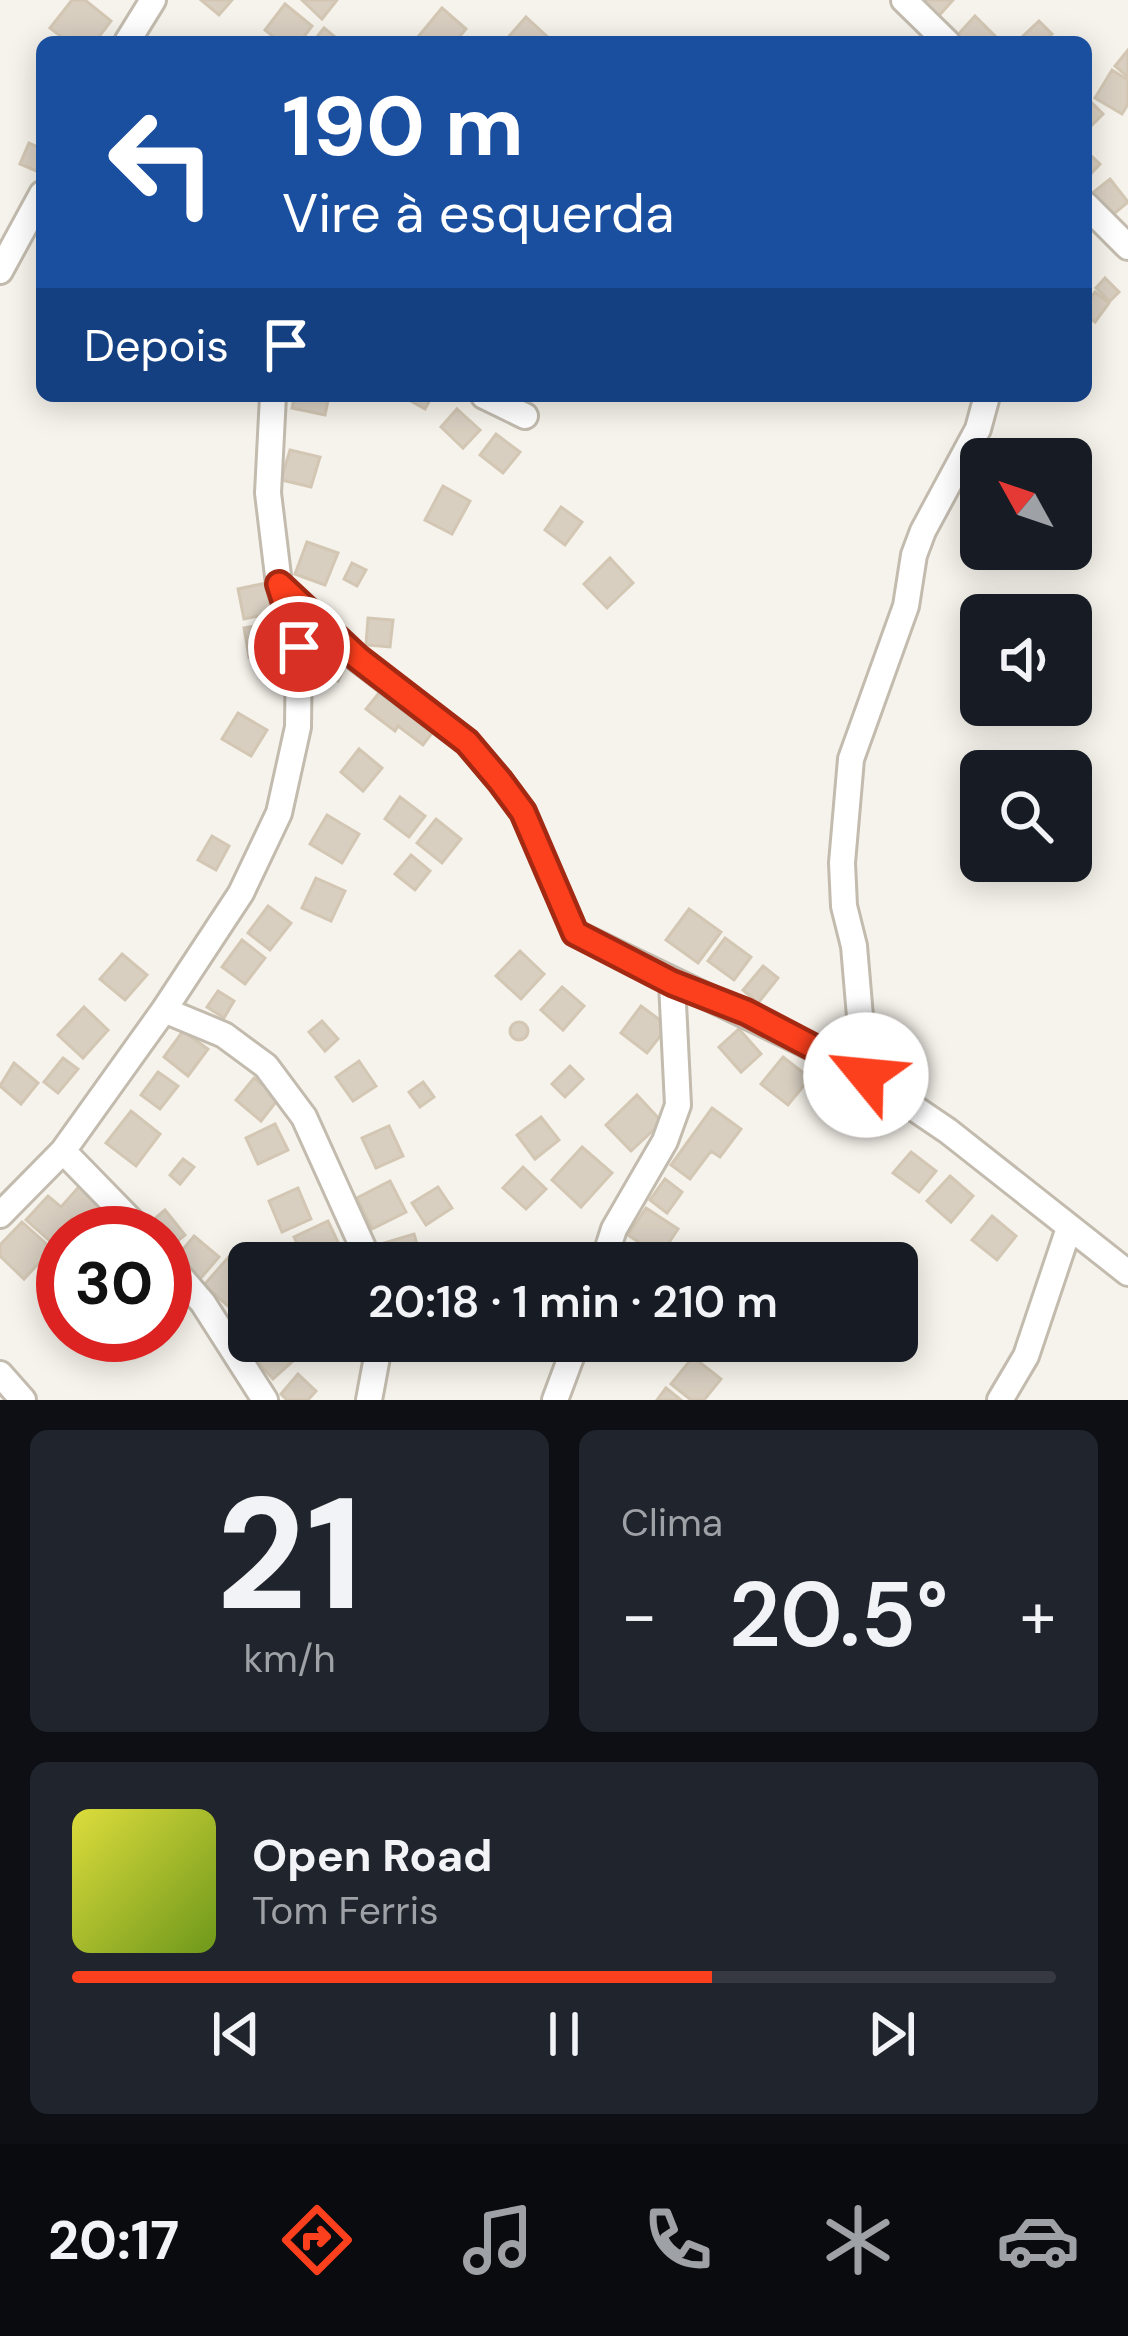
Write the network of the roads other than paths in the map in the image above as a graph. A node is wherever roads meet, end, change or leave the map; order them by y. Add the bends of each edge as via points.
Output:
1 (153, 0) edge
2 (904, 0) edge
3 (131, 36) edge
4 (941, 36) edge
5 (36, 205) edge
6 (1092, 211) edge
7 (1128, 247) edge
8 (0, 271) edge
9 (273, 402) edge
10 (496, 402) edge
11 (985, 402) edge
12 (525, 416) dead end
13 (279, 584) junction
14 (672, 983) junction
15 (164, 1010) junction
16 (866, 1075) junction
17 (63, 1151) junction
18 (117, 1206) edge
19 (0, 1215) edge
20 (1069, 1228) junction
21 (361, 1242) edge
22 (610, 1242) edge
23 (1128, 1274) edge
24 (192, 1291) edge
25 (376, 1362) edge
26 (569, 1362) edge
27 (0, 1374) edge
28 (23, 1400) edge
29 (265, 1400) edge
30 (369, 1400) edge
31 (555, 1400) edge
32 (1000, 1400) edge

1 - 3 street
2 - 4 street
5 - 8 street
6 - 7 street
9 - 13 street via 268,493
10 - 12 street
11 - 16 street via 918,543 906,606 851,759 844,906
13 - 14 street via 467,742 523,812 575,933
13 - 15 street via 299,647 298,727 279,813 241,893
14 - 16 street
14 - 22 street via 678,1106
15 - 17 street
15 - 21 street via 224,1035 266,1066 304,1117
16 - 20 street
17 - 18 street
17 - 19 street
20 - 23 street
20 - 32 street via 1026,1356
24 - 29 street
25 - 30 street
26 - 31 street
27 - 28 street

